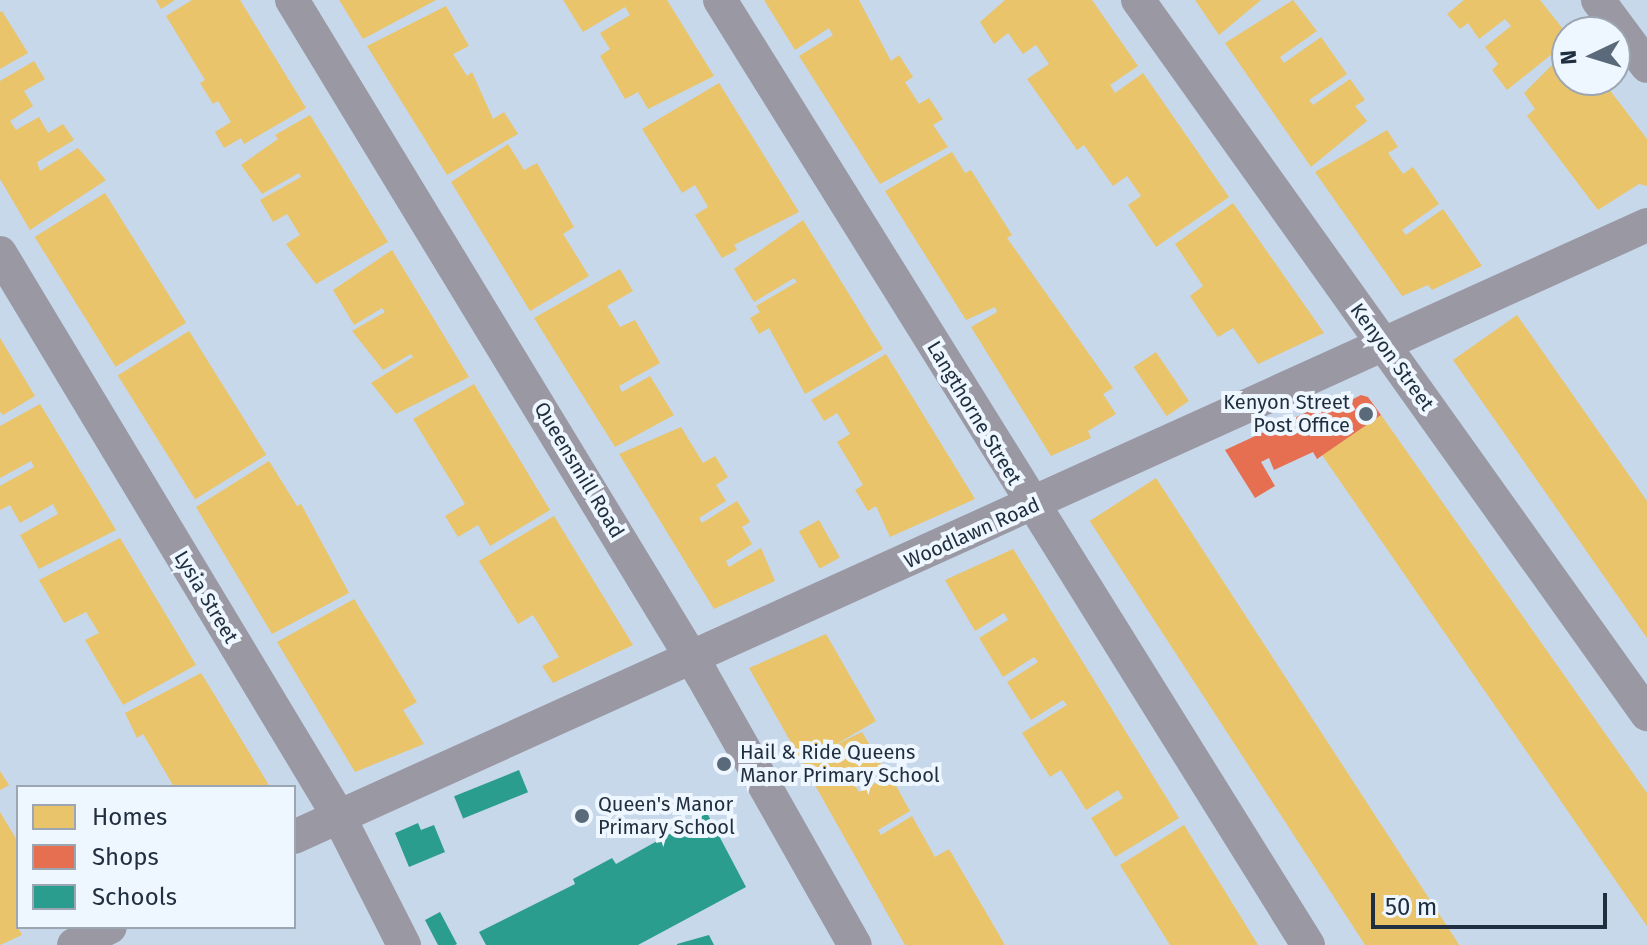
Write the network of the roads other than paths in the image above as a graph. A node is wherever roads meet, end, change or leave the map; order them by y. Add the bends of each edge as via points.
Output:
1 (292, 0) edge
2 (720, 0) edge
3 (1138, 0) edge
4 (1598, 0) edge
5 (1647, 66) edge
6 (1647, 225) edge
7 (0, 253) edge
8 (1383, 345) junction
9 (1031, 507) junction
10 (692, 660) junction
11 (1647, 714) edge
12 (338, 815) junction
13 (296, 836) edge
14 (106, 929) edge
15 (74, 945) edge
16 (404, 945) edge
17 (855, 945) edge
18 (1308, 945) edge

1 - 10 street, Queensmill Road
2 - 9 street, Langthorne Street
3 - 8 street, Kenyon Street
4 - 5 street
6 - 8 street, Woodlawn Road
7 - 12 street, Lysia Street
8 - 9 street, Woodlawn Road
8 - 11 street, Kenyon Street
9 - 10 street, Woodlawn Road
9 - 18 street, Langthorne Street
10 - 12 street, Woodlawn Road
10 - 17 street, Queensmill Road
12 - 13 street, Woodlawn Road
12 - 16 street, Lysia Street
14 - 15 street

